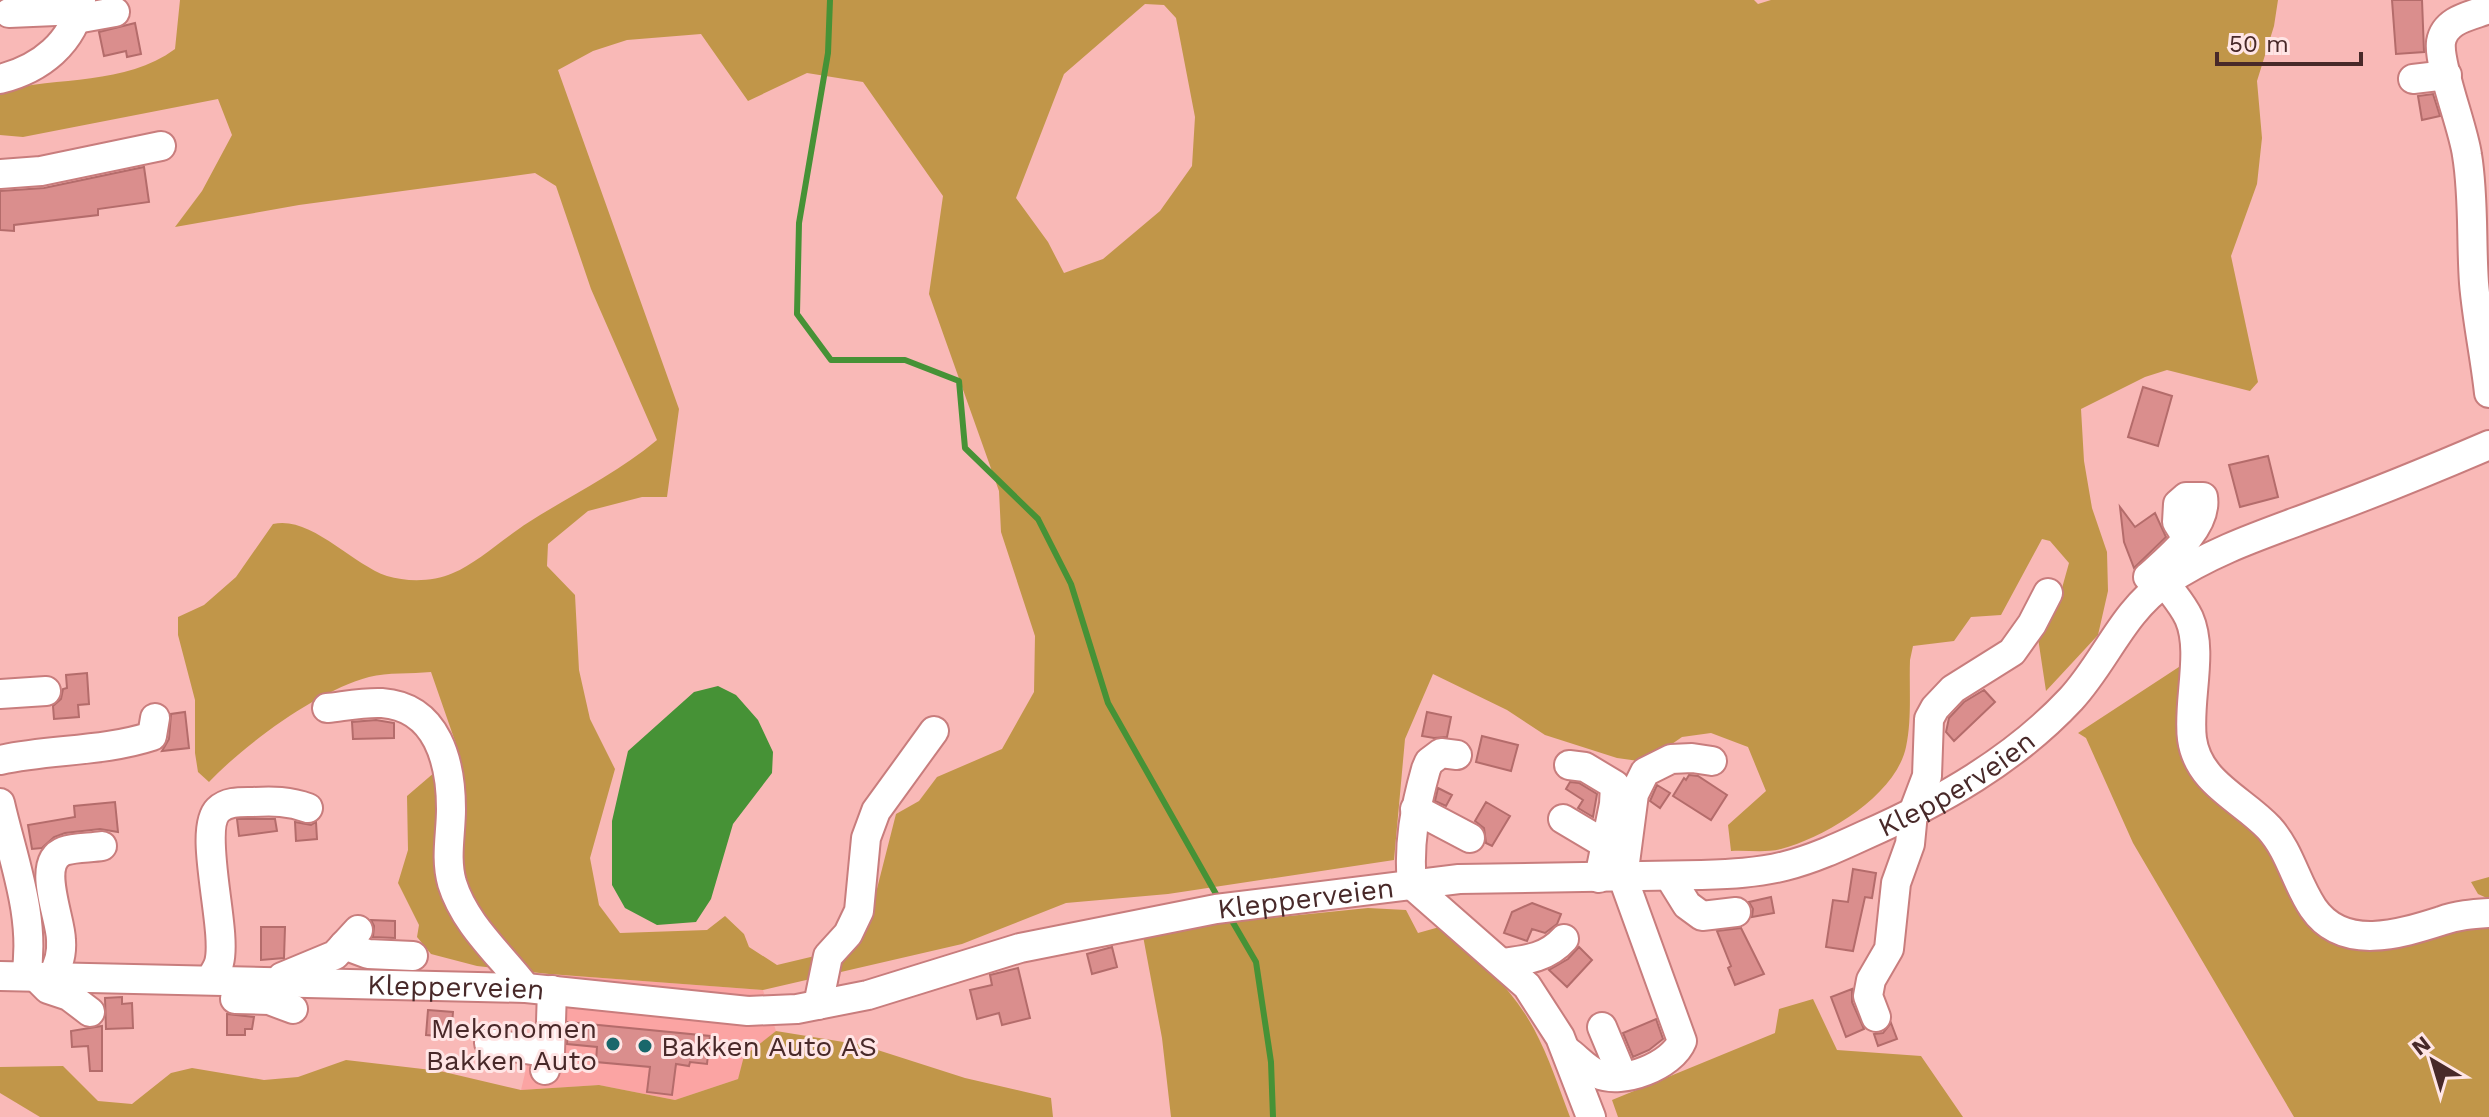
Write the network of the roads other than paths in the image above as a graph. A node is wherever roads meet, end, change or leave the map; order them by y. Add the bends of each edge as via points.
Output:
1 (79, 10) edge
2 (2488, 11) edge
3 (115, 12) dead end
4 (9, 13) dead end
5 (2447, 75) junction
6 (0, 79) edge
7 (2413, 79) dead end
8 (161, 146) dead end
9 (0, 174) edge
10 (2489, 393) edge
11 (2489, 445) edge
12 (2187, 538) dead end
13 (2165, 583) junction
14 (2048, 593) dead end
15 (2129, 615) junction
16 (46, 691) dead end
17 (0, 694) edge
18 (327, 708) dead end
19 (155, 718) dead end
20 (934, 731) dead end
21 (1457, 755) dead end
22 (0, 760) edge
23 (1712, 761) dead end
24 (1569, 765) dead end
25 (0, 803) edge
26 (308, 808) dead end
27 (1415, 809) junction
28 (1913, 813) junction
29 (1563, 819) dead end
30 (1470, 838) dead end
31 (1605, 844) junction
32 (102, 846) dead end
33 (1669, 876) junction
34 (1611, 878) junction
35 (1412, 885) junction
36 (1736, 912) dead end
37 (2489, 913) edge
38 (1564, 939) dead end
39 (413, 956) dead end
40 (1503, 963) junction
41 (28, 976) edge
42 (201, 980) junction
43 (274, 981) junction
44 (539, 989) junction
45 (818, 1005) junction
46 (293, 1009) dead end
47 (90, 1012) dead end
48 (1876, 1017) dead end
49 (1602, 1027) dead end
50 (489, 1043) dead end
51 (1567, 1051) junction
52 (1622, 1075) junction
53 (1591, 1117) edge

1 - 3 street
1 - 4 street
1 - 6 street via 66,38 43,61
2 - 5 street via 2457,20 2446,31 2441,42
5 - 7 street
5 - 10 street via 2468,159 2474,286
8 - 9 street via 41,171
11 - 13 street, Klepperveien via 2212,555
12 - 15 street via 2132,594
13 - 15 street, Klepperveien
13 - 37 street via 2192,625 2192,736 2198,759 2214,781 2270,829 2316,912 2337,929 2369,937
14 - 28 street via 2012,652 1953,689 1935,708 1929,719 1927,776
15 - 28 street, Klepperveien via 2090,677 2035,733 1992,766
16 - 17 street
18 - 44 street via 382,703 410,709 427,724 448,763 448,858 458,900 474,927
19 - 22 street via 152,736 126,744
20 - 45 street via 873,818 859,911 828,956
21 - 27 street via 1441,753 1429,762
23 - 34 street via 1671,759 1645,772
24 - 31 street via 1585,767 1615,785
25 - 41 street via 29,929
26 - 42 street via 290,801 231,802 218,810 211,841 219,963
27 - 30 street
27 - 35 street via 1409,859
28 - 33 street, Klepperveien via 1784,867
28 - 48 street via 1910,844 1896,883 1889,949 1868,996
29 - 31 street
31 - 34 street
32 - 41 street via 63,851 55,858 49,872 62,939 59,965
33 - 34 street, Klepperveien
33 - 36 street via 1687,905 1702,916
34 - 35 street, Klepperveien via 1502,877
34 - 52 street via 1682,1041 1659,1065
35 - 40 street
35 - 45 street, Klepperveien via 1117,927 1020,948
38 - 40 street via 1544,955
39 - 43 street via 368,954 351,938 335,955
40 - 51 street via 1527,986
41 - 42 street, Klepperveien
41 - 47 street
42 - 43 street, Klepperveien
42 - 46 street via 207,993 269,1000
43 - 44 street, Klepperveien
44 - 45 street, Klepperveien via 748,1011
44 - 50 street via 548,1062
49 - 52 street
51 - 52 street via 1597,1074
51 - 53 street

